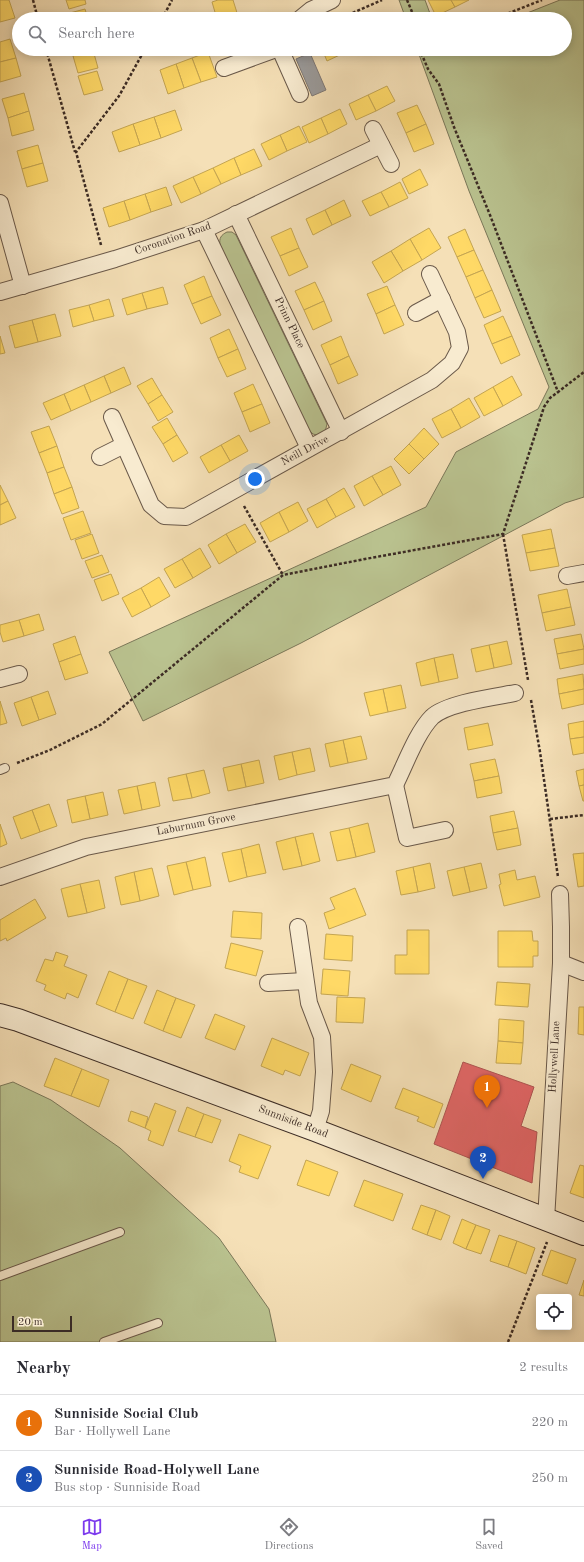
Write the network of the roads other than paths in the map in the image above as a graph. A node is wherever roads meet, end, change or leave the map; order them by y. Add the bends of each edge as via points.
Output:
1 (332, 0) edge
2 (309, 12) edge
3 (257, 56) edge
4 (283, 56) edge
5 (224, 68) dead end
6 (300, 94) dead end
7 (373, 129) dead end
8 (381, 145) junction
9 (391, 164) dead end
10 (0, 203) edge
11 (236, 214) junction
12 (204, 230) junction
13 (430, 274) dead end
14 (23, 286) junction
15 (0, 292) edge
16 (442, 299) junction
17 (416, 313) dead end
18 (112, 418) dead end
19 (341, 432) junction
20 (124, 445) junction
21 (309, 448) junction
22 (100, 457) dead end
23 (584, 573) edge
24 (567, 576) dead end
25 (19, 674) dead end
26 (0, 679) edge
27 (515, 692) dead end
28 (395, 785) junction
29 (445, 830) dead end
30 (0, 877) edge
31 (560, 894) road end
32 (298, 927) dead end
33 (561, 963) junction
34 (584, 972) edge
35 (305, 981) junction
36 (268, 983) dead end
37 (0, 1015) edge
38 (315, 1130) junction
39 (550, 1222) junction
40 (120, 1232) dead end
41 (584, 1234) edge
42 (0, 1276) edge
43 (158, 1323) dead end
44 (104, 1342) edge

1 - 2 street
3 - 5 street
4 - 6 street
7 - 8 street
8 - 9 street
8 - 11 street, Coronation Road
10 - 14 street
11 - 12 street, Coronation Road
11 - 19 street, Prinn Place
12 - 14 street, Coronation Road
12 - 21 street
13 - 16 street, Neill Drive
14 - 15 street, Coronation Road
16 - 17 street
16 - 19 street, Neill Drive via 457,332 460,348 452,363 432,380
18 - 20 street, Neill Drive
19 - 21 street, Neill Drive
20 - 21 street, Neill Drive via 151,505 164,516 186,518
20 - 22 street
23 - 24 street
25 - 26 street
27 - 28 street via 453,706 433,716 423,728
28 - 29 street via 407,838
28 - 30 street, Laburnum Grove via 86,847
31 - 33 street, Hollywell Lane
32 - 35 street
33 - 34 street
33 - 39 street, Hollywell Lane
35 - 36 street
35 - 38 street via 308,1003 322,1037 324,1072 321,1111
37 - 38 main road, Sunniside Road via 26,1022
38 - 39 main road, Sunniside Road
39 - 41 main road, Sunniside Road
40 - 42 lane
43 - 44 lane

